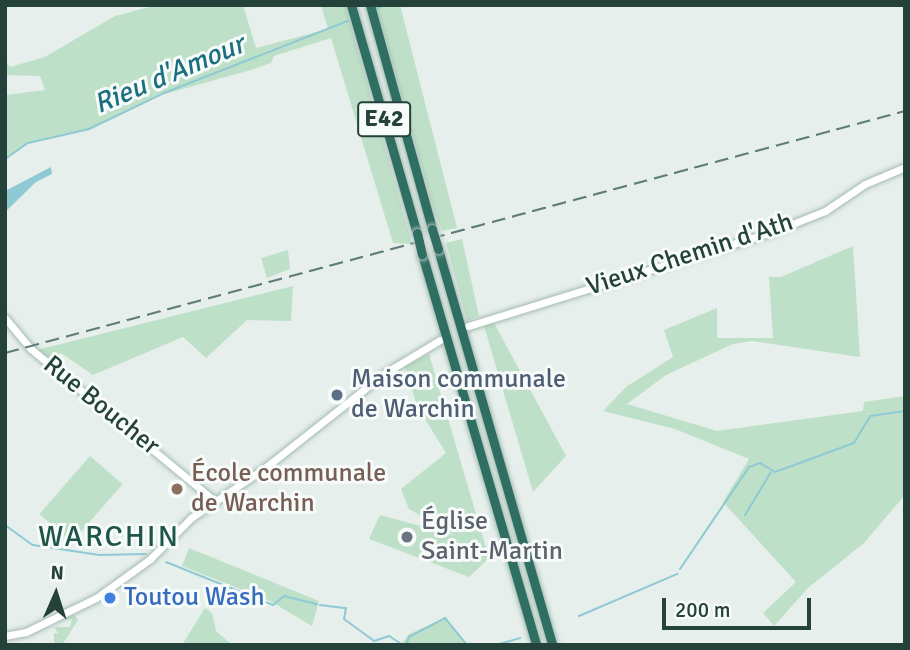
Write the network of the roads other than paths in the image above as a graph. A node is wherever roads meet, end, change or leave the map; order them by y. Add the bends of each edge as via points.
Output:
1 (351, 5) edge
2 (370, 5) edge
3 (905, 167) edge
4 (5, 318) edge
5 (468, 326) dead end
6 (440, 340) dead end
7 (212, 503) junction
8 (5, 636) edge
9 (536, 645) edge
10 (552, 645) edge

1 - 9 highway, E42, bridge
2 - 10 highway, E42, bridge
3 - 5 street, Vieux Chemin d'Ath via 866,184 825,211 772,232
4 - 7 street, Rue Boucher via 31,349 202,489
6 - 7 street via 355,394 267,467
7 - 8 street via 150,559 96,598 26,632

